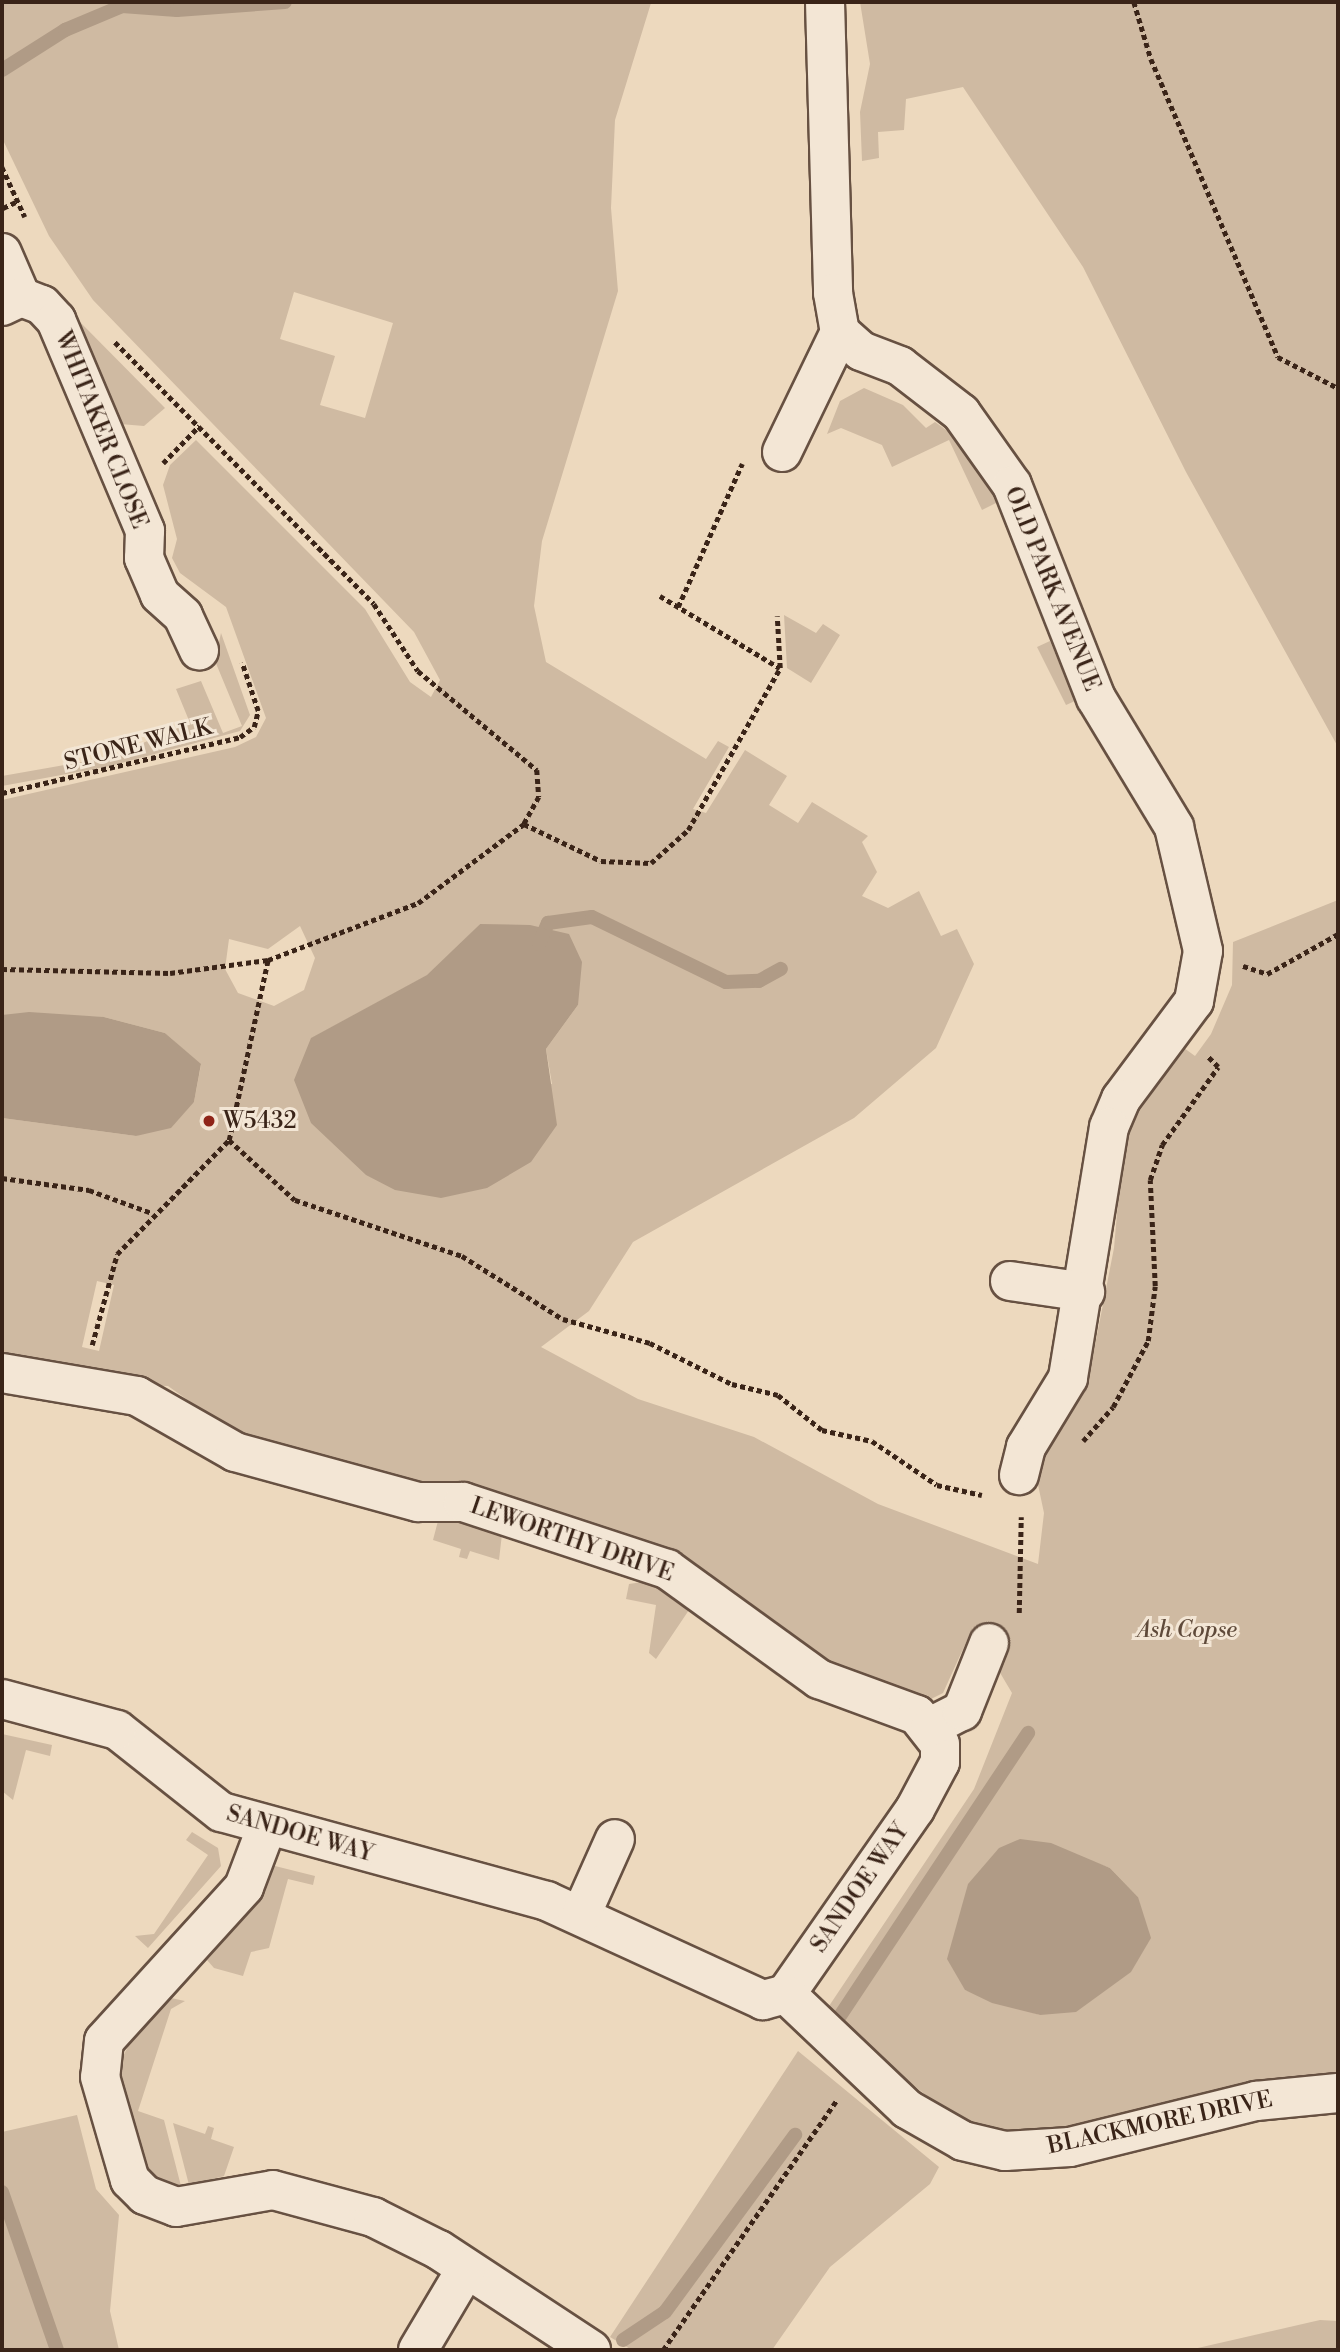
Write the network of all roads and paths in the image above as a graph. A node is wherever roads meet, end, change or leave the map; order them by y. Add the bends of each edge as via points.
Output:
1 (825, 2) edge
2 (1134, 2) edge
3 (18, 201) dead end
4 (2, 209) edge
5 (2, 253) edge
6 (11, 301) edge
7 (840, 332) junction
8 (1338, 388) edge
9 (199, 426) dead end
10 (782, 452) joint
11 (660, 596) dead end
12 (678, 607) junction
13 (777, 616) dead end
14 (199, 651) dead end
15 (780, 668) junction
16 (257, 702) dead end
17 (2, 793) edge
18 (524, 824) junction
19 (1338, 934) edge
20 (1203, 950) junction
21 (268, 960) junction
22 (2, 969) edge
23 (1177, 1030) junction
24 (229, 1140) junction
25 (2, 1178) edge
26 (152, 1213) junction
27 (1010, 1281) dead end
28 (1085, 1292) junction
29 (91, 1349) dead end
30 (2, 1373) edge
31 (1076, 1447) dead end
32 (1019, 1486) junction
33 (989, 1643) joint
34 (2, 1699) edge
35 (930, 1727) junction
36 (267, 1826) junction
37 (615, 1839) dead end
38 (581, 1915) junction
39 (786, 1994) junction
40 (862, 2068) junction
41 (1338, 2093) edge
42 (466, 2269) junction
43 (418, 2350) edge
44 (591, 2350) edge
45 (663, 2350) edge

1 - 7 street via 833,293
2 - 8 path via 1152,59 1278,357
3 - 4 path
5 - 6 street, WHITAKER CLOSE
6 - 14 street, WHITAKER CLOSE via 43,305 56,320 145,531 144,558 160,595 183,616
7 - 10 street
7 - 20 street, OLD PARK AVENUE via 861,351 911,374 961,412 1012,485 1096,698 1174,827
9 - 18 path via 374,604 418,671 537,770 539,797
10 - 12 path via 757,441 737,470
11 - 12 path
12 - 15 path
13 - 15 path
15 - 18 path via 688,830 663,856 620,866
16 - 17 path, STONE WALK via 257,721 240,737
18 - 21 path via 418,903
19 - 20 path via 1267,974
20 - 23 street, OLD PARK AVENUE via 1194,1001
21 - 22 path via 170,973
21 - 24 path
23 - 28 street, OLD PARK AVENUE via 1121,1099 1109,1127
23 - 31 path via 1219,1067 1154,1161 1147,1199 1155,1286 1148,1341 1113,1407
24 - 26 path
24 - 32 path via 253,1167 314,1209 462,1256 563,1319 650,1343 732,1384 778,1395 822,1430 887,1447 937,1485
25 - 26 path via 89,1190
26 - 29 path via 117,1254
27 - 28 street
28 - 32 street, OLD PARK AVENUE via 1068,1378 1026,1447
30 - 35 street, LEWORTHY DRIVE via 136,1396 235,1452 418,1502 463,1502 667,1569 819,1679 918,1715
32 - 33 path via 1018,1625 1010,1645
33 - 35 street via 962,1711
34 - 36 street, SANDOE WAY via 117,1730 221,1812
35 - 39 street, SANDOE WAY via 940,1744 934,1777
36 - 38 street, SANDOE WAY
36 - 42 street via 244,1887 104,2041 99,2067 121,2163 130,2180 160,2204 289,2193 373,2217
37 - 38 street
38 - 39 street, SANDOE WAY via 748,1997
39 - 40 street, BLACKMORE DRIVE
40 - 41 street, BLACKMORE DRIVE via 907,2109 963,2141 1005,2151 1070,2147 1256,2101
40 - 45 path
42 - 43 street
42 - 44 street

